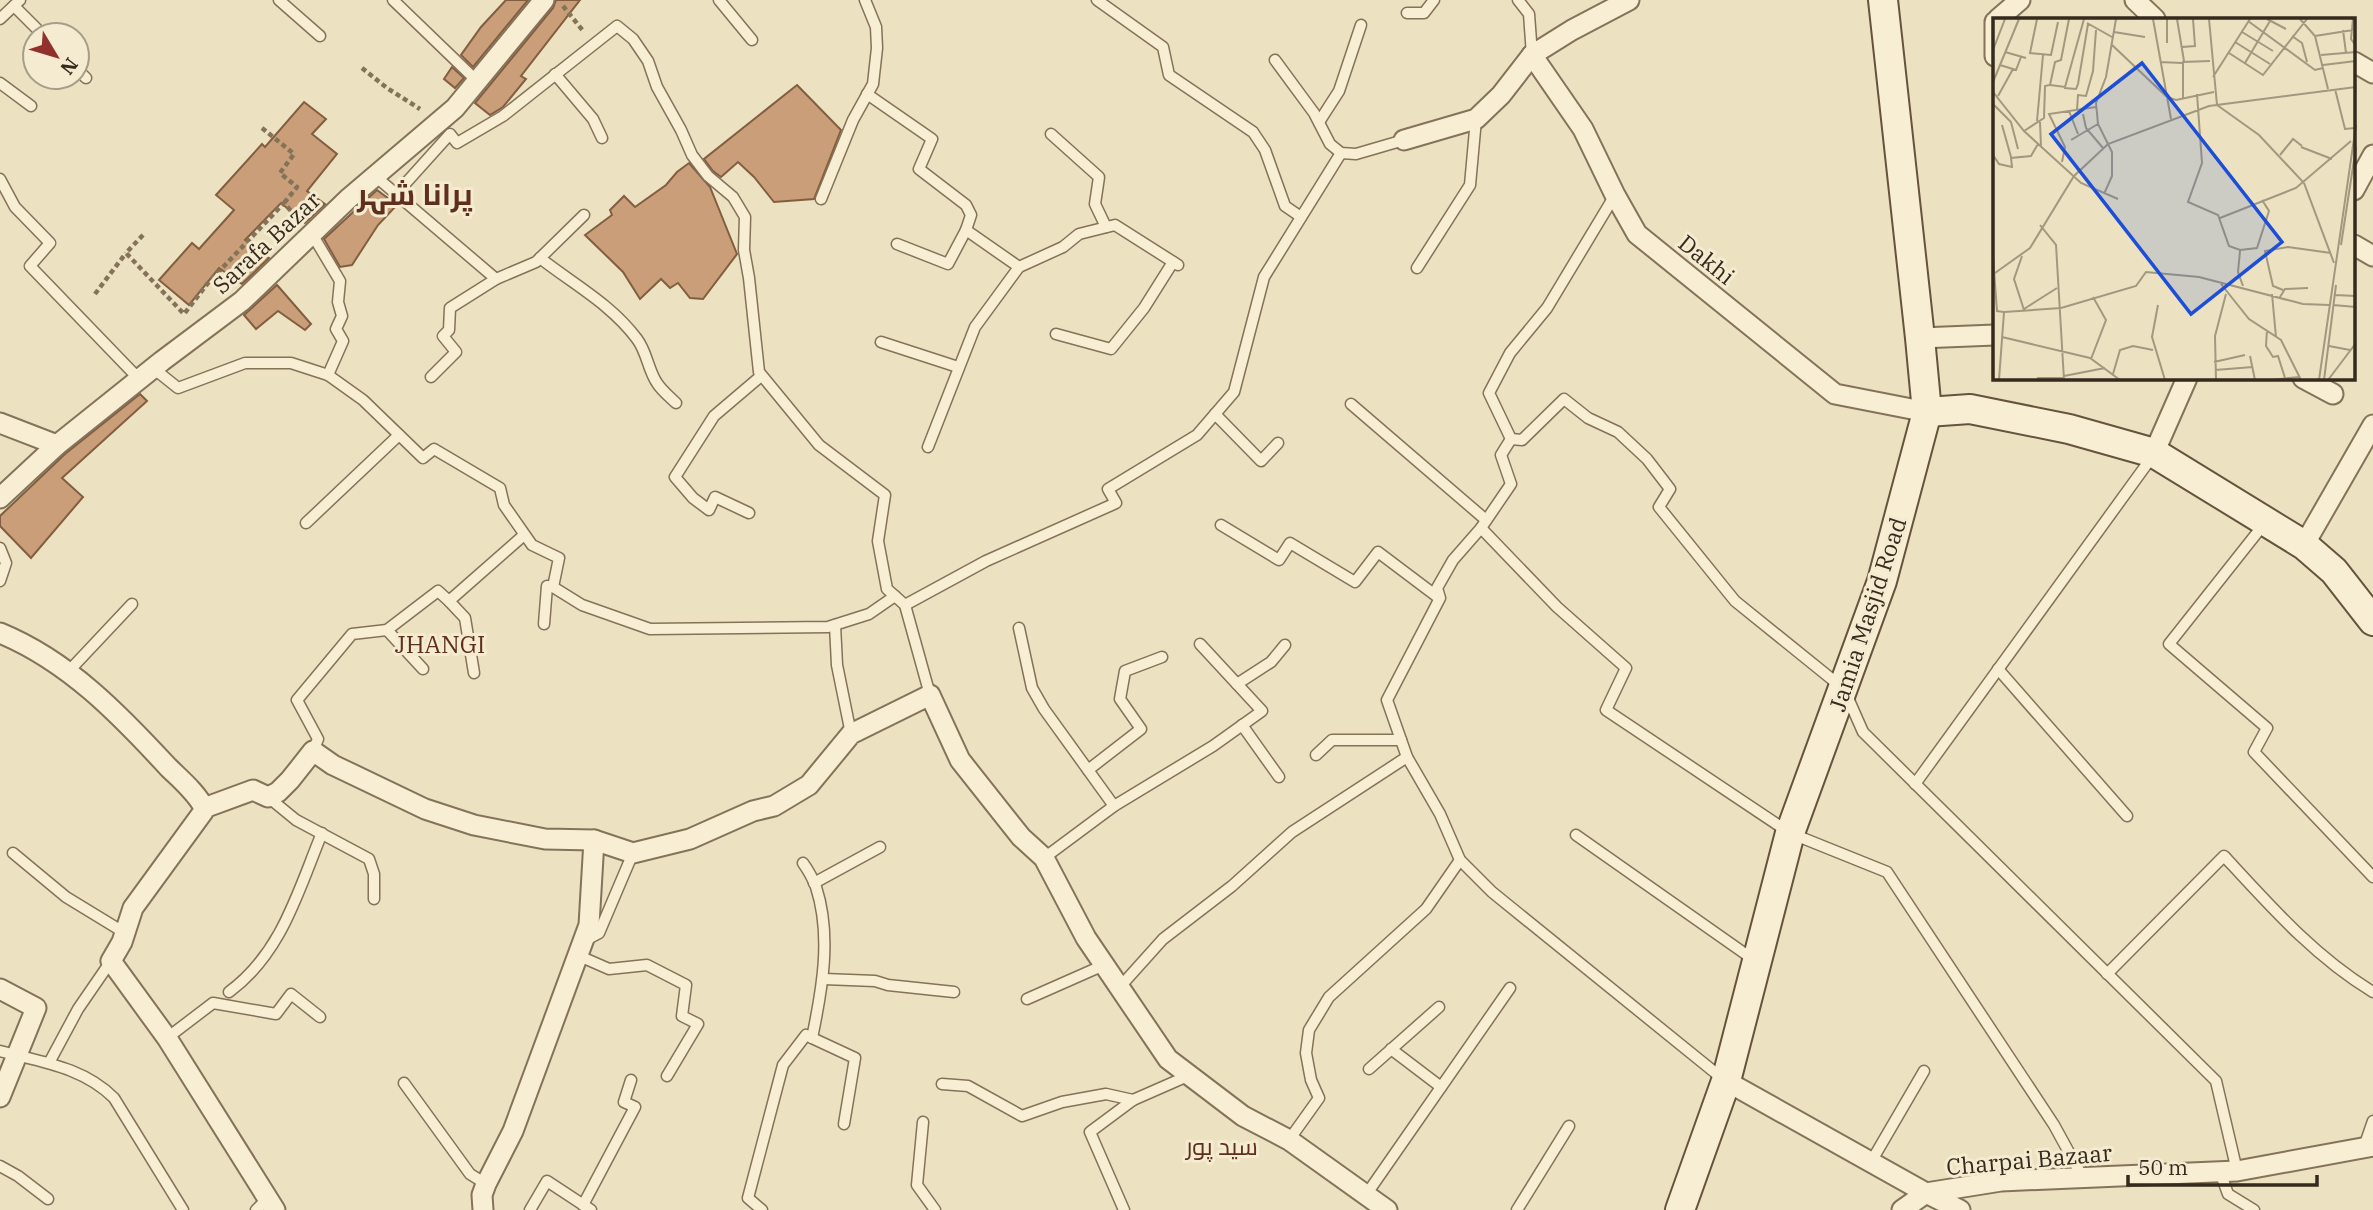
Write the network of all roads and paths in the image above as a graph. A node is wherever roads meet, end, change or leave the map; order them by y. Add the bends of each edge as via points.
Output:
1 (279, 0) edge
2 (393, 0) edge
3 (544, 0) edge
4 (558, 0) edge
5 (719, 0) edge
6 (865, 0) edge
7 (1097, 0) edge
8 (1434, 0) edge
9 (1518, 0) edge
10 (1629, 0) edge
11 (1883, 0) edge
12 (2020, 0) edge
13 (2135, 0) edge
14 (17, 3) edge
15 (1407, 13) dead end
16 (2000, 18) edge
17 (2154, 18) edge
18 (0, 19) edge
19 (32, 21) edge
20 (1361, 25) dead end
21 (320, 36) dead end
22 (752, 40) dead end
23 (594, 44) junction
24 (1532, 55) junction
25 (1275, 60) dead end
26 (2356, 63) edge
27 (362, 68) dead end
28 (2373, 73) edge
29 (555, 74) junction
30 (477, 81) junction
31 (0, 83) edge
32 (867, 94) junction
33 (31, 106) dead end
34 (1476, 119) junction
35 (1319, 122) junction
36 (435, 125) junction
37 (262, 128) dead end
38 (1051, 134) dead end
39 (602, 138) dead end
40 (1404, 140) joint
41 (1341, 153) junction
42 (2373, 155) edge
43 (375, 176) junction
44 (0, 179) edge
45 (2356, 186) edge
46 (396, 194) junction
47 (1615, 195) junction
48 (821, 199) dead end
49 (284, 203) junction
50 (584, 215) dead end
51 (1301, 218) junction
52 (1106, 227) junction
53 (966, 230) junction
54 (312, 234) junction
55 (143, 235) dead end
56 (897, 244) dead end
57 (2356, 246) edge
58 (126, 253) junction
59 (2373, 256) edge
60 (540, 258) junction
61 (1019, 267) junction
62 (1417, 268) dead end
63 (496, 279) junction
64 (95, 293) dead end
65 (1056, 334) dead end
66 (1993, 335) edge
67 (1920, 338) junction
68 (881, 342) dead end
69 (958, 367) junction
70 (146, 373) junction
71 (328, 375) junction
72 (761, 376) junction
73 (431, 377) dead end
74 (2186, 380) edge
75 (2308, 380) edge
76 (2333, 394) dead end
77 (676, 403) dead end
78 (1351, 404) dead end
79 (1927, 412) junction
80 (1215, 414) junction
81 (0, 423) edge
82 (2373, 425) edge
83 (399, 435) junction
84 (1511, 439) junction
85 (1278, 443) dead end
86 (57, 444) junction
87 (928, 447) dead end
88 (2154, 453) junction
89 (0, 498) edge
90 (748, 513) dead end
91 (2266, 522) junction
92 (306, 523) dead end
93 (1484, 524) junction
94 (1221, 525) dead end
95 (524, 535) junction
96 (2304, 545) junction
97 (0, 548) edge
98 (0, 581) edge
99 (553, 587) junction
100 (895, 596) junction
101 (1440, 598) junction
102 (449, 601) junction
103 (132, 604) dead end
104 (905, 605) junction
105 (2368, 609) edge
106 (544, 624) dead end
107 (835, 625) junction
108 (1019, 628) dead end
109 (387, 630) junction
110 (0, 633) edge
111 (1200, 644) dead end
112 (1285, 645) dead end
113 (1162, 657) dead end
114 (423, 669) dead end
115 (1998, 669) junction
116 (68, 672) junction
117 (474, 673) dead end
118 (1237, 684) junction
119 (1844, 689) junction
120 (930, 695) junction
121 (1242, 725) junction
122 (851, 734) junction
123 (1401, 740) junction
124 (313, 751) junction
125 (1317, 755) dead end
126 (1407, 757) junction
127 (1088, 770) junction
128 (1279, 777) dead end
129 (1915, 784) junction
130 (268, 797) junction
131 (1114, 806) junction
132 (204, 807) junction
133 (2127, 816) dead end
134 (321, 833) junction
135 (1790, 834) junction
136 (1576, 835) dead end
137 (594, 840) junction
138 (880, 847) dead end
139 (13, 853) dead end
140 (633, 853) junction
141 (1044, 858) junction
142 (1460, 860) junction
143 (803, 863) dead end
144 (2373, 877) edge
145 (814, 883) junction
146 (374, 899) dead end
147 (125, 933) junction
148 (579, 949) junction
149 (111, 961) junction
150 (1757, 962) junction
151 (1104, 965) junction
152 (2107, 974) junction
153 (824, 979) junction
154 (1119, 988) junction
155 (1510, 988) dead end
156 (0, 989) edge
157 (229, 992) dead end
158 (954, 992) dead end
159 (2373, 992) edge
160 (1027, 999) dead end
161 (1439, 1007) dead end
162 (320, 1017) dead end
163 (167, 1038) junction
164 (811, 1038) junction
165 (1391, 1049) junction
166 (9, 1053) edge
167 (49, 1063) junction
168 (1369, 1069) dead end
169 (1924, 1071) dead end
170 (1190, 1075) junction
171 (667, 1076) dead end
172 (631, 1080) dead end
173 (1726, 1082) junction
174 (404, 1083) dead end
175 (942, 1084) dead end
176 (1441, 1087) junction
177 (0, 1097) edge
178 (1133, 1100) junction
179 (2373, 1121) edge
180 (923, 1122) dead end
181 (844, 1124) dead end
182 (1569, 1126) dead end
183 (1289, 1140) junction
184 (2369, 1147) edge
185 (1871, 1162) junction
186 (0, 1166) edge
187 (2228, 1171) junction
188 (2083, 1178) junction
189 (486, 1184) junction
190 (1926, 1193) junction
191 (1366, 1195) junction
192 (48, 1199) dead end
193 (266, 1206) edge
194 (587, 1207) edge
195 (183, 1210) edge
196 (483, 1210) edge
197 (530, 1210) edge
198 (762, 1210) edge
199 (935, 1210) edge
200 (1124, 1210) edge
201 (1387, 1210) edge
202 (1517, 1210) edge
203 (1680, 1210) edge
204 (1902, 1210) edge
205 (1960, 1210) edge
206 (2254, 1210) edge

1 - 21 lane
2 - 30 lane
3 - 30 street, Sarafa Bazar
4 - 23 path
5 - 22 lane
6 - 32 lane via 876,27 877,48 873,84
7 - 51 lane via 1163,47 1169,75 1253,132 1265,150 1285,206
8 - 15 lane via 1424,13
9 - 24 lane via 1529,15
10 - 24 street
11 - 67 street, Jamia Masjid Road
12 - 16 street
13 - 17 street
14 - 18 lane
14 - 19 lane
20 - 35 lane via 1339,91
23 - 29 lane
23 - 72 lane via 617,26 633,38 692,155 745,217 744,250
24 - 34 street via 1501,96
24 - 47 street, Dakhi via 1583,129
25 - 35 lane
26 - 28 street
27 - 36 path
29 - 39 lane via 593,119
29 - 46 lane via 503,116 457,143 450,134
30 - 36 street, Sarafa Bazar
31 - 33 lane
32 - 48 lane
32 - 53 lane via 932,139 919,169 966,205 971,215
34 - 40 street
34 - 62 lane via 1470,185
35 - 41 lane via 1330,144
36 - 43 street, Sarafa Bazar
37 - 49 path via 294,154 280,173 297,187
38 - 52 lane via 1099,177 1095,204
40 - 41 lane via 1356,154
41 - 51 lane
42 - 45 street
43 - 46 lane
43 - 54 street, Sarafa Bazar
44 - 70 lane via 15,207 50,243 30,266
46 - 63 lane
47 - 79 street, Dakhi via 1637,234 1835,394
47 - 84 lane via 1547,308 1510,353 1489,393
49 - 54 path
49 - 58 path via 208,282 184,314
50 - 60 lane
51 - 80 lane via 1264,277 1234,392
52 - 61 lane via 1079,234 1063,247
52 - 65 lane via 1115,225 1176,264 1111,349
53 - 56 lane via 948,264
53 - 61 lane
54 - 70 street, Sarafa Bazar via 242,301
54 - 71 lane via 340,281 342,316 336,329 343,341
55 - 58 path
57 - 59 street
58 - 64 path
60 - 63 lane
60 - 77 lane via 614,313 646,354 656,382
61 - 69 lane via 975,327
63 - 73 lane via 450,308 450,330 443,336 456,352
66 - 67 street
67 - 79 street, Jamia Masjid Road
68 - 69 lane
69 - 87 lane
70 - 71 lane via 178,388 245,363 291,363
70 - 86 street, Sarafa Bazar
71 - 83 lane
72 - 90 lane via 714,416 675,477 709,510 715,498
72 - 100 lane via 819,445 885,495 878,541 887,589
74 - 88 street
75 - 76 street
78 - 93 lane
79 - 88 street via 1970,409
79 - 119 street, Jamia Masjid Road via 1882,581
80 - 85 lane via 1261,461
80 - 104 lane via 1198,435 1108,489 1116,503 986,561
81 - 86 street
82 - 96 street
83 - 92 lane
83 - 95 lane via 423,458 434,449 500,488 504,505
84 - 93 lane via 1502,455 1511,484
84 - 119 lane via 1522,440 1564,399 1588,418 1618,432 1670,489 1659,507 1735,601
86 - 89 street, Sarafa Bazar
88 - 91 street
88 - 115 lane
91 - 96 street
91 - 144 lane via 2169,644 2267,728 2254,752
93 - 101 lane via 1453,560 1437,588
93 - 135 lane via 1557,607 1626,668 1606,710
94 - 101 lane via 1279,560 1290,543 1354,582 1378,552
95 - 99 lane via 532,545 559,558
95 - 102 lane
96 - 105 street
97 - 98 lane via 6,563
99 - 106 lane via 547,586
99 - 107 lane via 582,605 650,629
100 - 104 lane
100 - 107 lane via 869,614
101 - 123 lane via 1387,700
102 - 109 lane via 438,591
102 - 117 lane via 465,618
103 - 116 lane
104 - 120 lane
107 - 122 lane via 837,665
108 - 127 lane via 1032,688
109 - 114 lane
109 - 124 lane via 352,634 297,700 318,739
110 - 116 street via 38,650
111 - 118 lane
112 - 118 lane via 1271,662
113 - 127 lane via 1125,671 1120,699 1141,729
115 - 129 lane
115 - 133 lane
116 - 132 street via 124,720
118 - 121 lane via 1262,710
119 - 129 lane via 1863,732
119 - 135 street, Jamia Masjid Road
120 - 122 street
120 - 141 street via 960,760 1021,837
121 - 128 lane
121 - 131 lane
122 - 140 street via 809,785 774,806 690,839
123 - 125 lane via 1332,740
123 - 126 lane
124 - 130 street via 290,780
124 - 137 street via 392,794 474,825 545,839
126 - 142 lane
126 - 154 lane via 1292,832 1233,886 1163,939
127 - 131 lane
129 - 152 lane
130 - 132 street via 253,790
130 - 134 lane
131 - 141 lane
132 - 147 street via 133,908
134 - 146 lane via 369,859
134 - 157 lane via 269,952 250,977
135 - 150 street, Jamia Masjid Road
135 - 188 lane via 1887,872 2054,1125
136 - 150 lane
137 - 140 street
137 - 148 street via 589,925
138 - 145 lane
139 - 147 lane via 66,897
140 - 148 lane via 599,933
141 - 151 street
142 - 173 lane via 1492,892
142 - 183 lane via 1426,909 1329,997 1309,1030 1306,1053 1319,1098
143 - 145 lane
145 - 153 lane via 823,922
147 - 149 street
148 - 171 lane via 609,969 647,965 687,985 682,1016 698,1024
148 - 189 street via 513,1131
149 - 163 street
149 - 167 lane
150 - 173 street, Jamia Masjid Road
151 - 154 street
151 - 160 lane
152 - 159 lane via 2224,856 2286,924 2345,975
152 - 187 lane via 2216,1081
153 - 158 lane
153 - 164 lane
154 - 170 street via 1168,1059
155 - 176 lane
156 - 166 street via 36,1008
161 - 165 lane
162 - 163 lane via 291,994 276,1014 213,1003
163 - 193 street
164 - 181 lane via 855,1058
164 - 198 lane via 806,1035 783,1065 748,1198
165 - 168 lane
165 - 176 lane
166 - 167 lane
166 - 177 street
167 - 195 lane via 87,1077 114,1098
169 - 185 lane
170 - 178 lane
170 - 183 street via 1243,1116
172 - 194 lane via 624,1102 635,1107
173 - 185 street
173 - 203 street, Jamia Masjid Road
174 - 189 lane via 470,1174
175 - 178 lane via 968,1086 1022,1116 1106,1094
176 - 191 lane
178 - 200 lane via 1090,1132
179 - 184 lane
180 - 199 lane via 917,1185
182 - 202 lane
183 - 191 street
184 - 187 street, Charpai Bazaar
185 - 190 street
186 - 192 lane
187 - 188 street, Charpai Bazaar
187 - 206 lane via 2228,1195
188 - 190 street, Charpai Bazaar via 2001,1181
189 - 196 street
190 - 204 street, Charpai Bazaar
190 - 205 street
191 - 201 street
194 - 197 lane via 547,1181

